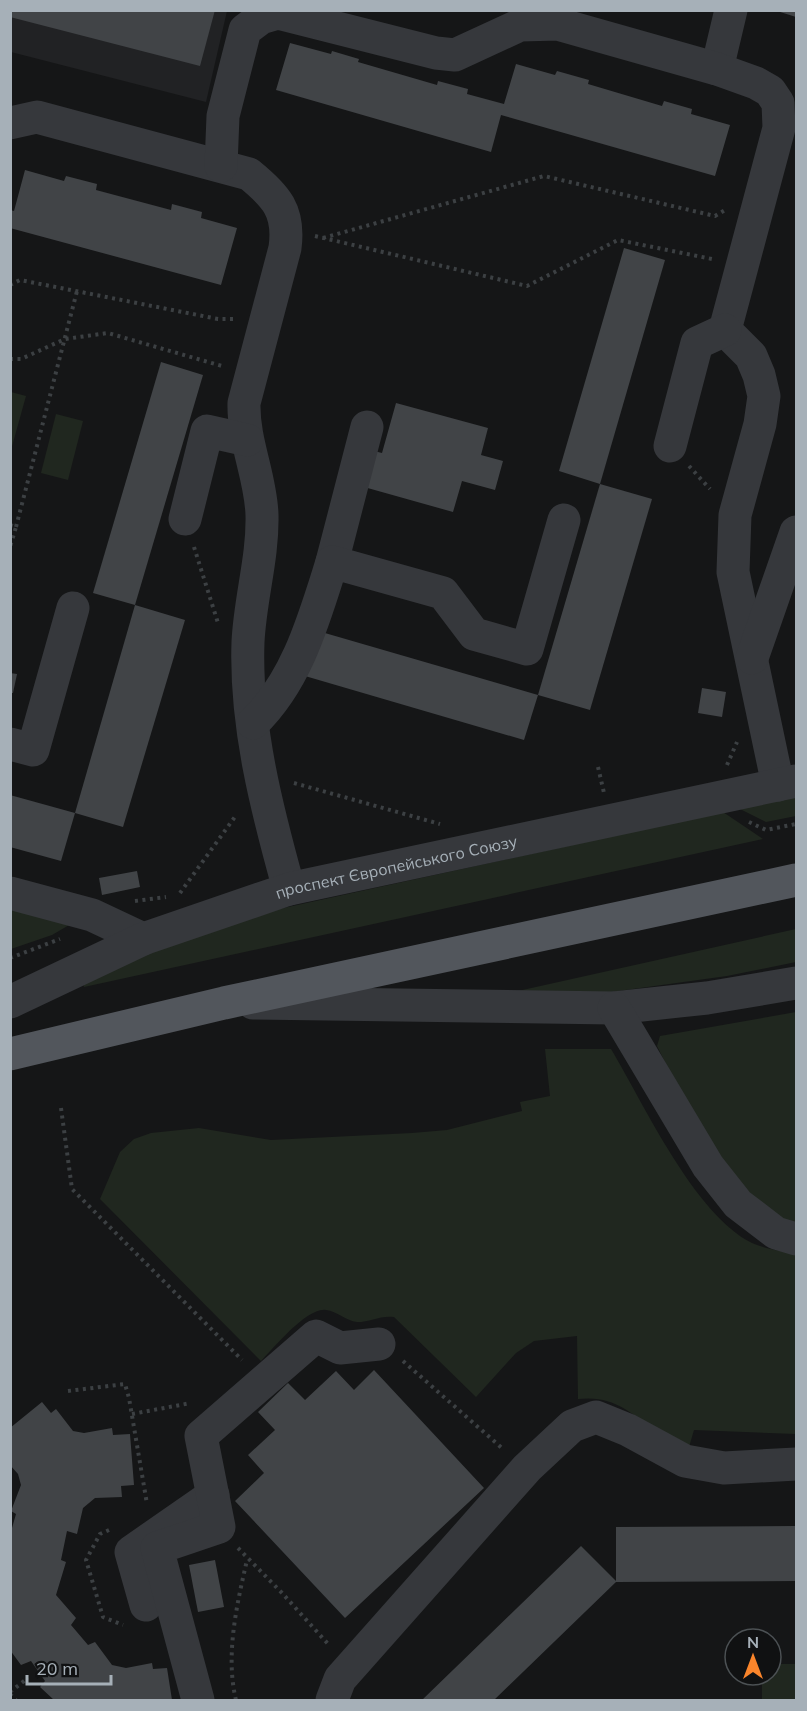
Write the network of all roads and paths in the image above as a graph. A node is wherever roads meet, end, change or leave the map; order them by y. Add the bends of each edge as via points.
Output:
1 (731, 10) edge
2 (717, 69) junction
3 (10, 123) edge
4 (221, 166) junction
5 (728, 200) dead end
6 (742, 265) junction
7 (10, 285) edge
8 (77, 291) junction
9 (243, 319) dead end
10 (725, 330) junction
11 (65, 339) junction
12 (10, 359) edge
13 (252, 374) junction
14 (367, 427) dead end
15 (247, 440) junction
16 (670, 446) joint
17 (735, 515) junction
18 (185, 519) joint
19 (564, 520) dead end
20 (10, 525) edge
21 (16, 527) junction
22 (796, 532) edge
23 (10, 547) edge
24 (332, 562) junction
25 (73, 608) dead end
26 (248, 644) junction
27 (752, 658) junction
28 (252, 723) junction
29 (10, 744) edge
30 (598, 767) dead end
31 (274, 780) junction
32 (787, 783) edge
33 (605, 800) dead end
34 (796, 824) edge
35 (446, 826) dead end
36 (766, 831) dead end
37 (796, 880) edge
38 (289, 889) junction
39 (10, 893) edge
40 (179, 895) dead end
41 (143, 939) junction
42 (796, 984) edge
43 (10, 1002) edge
44 (224, 1003) junction
45 (614, 1008) junction
46 (10, 1054) edge
47 (61, 1108) dead end
48 (796, 1239) edge
49 (379, 1344) dead end
50 (408, 1364) dead end
51 (263, 1383) junction
52 (796, 1464) edge
53 (527, 1468) junction
54 (213, 1495) junction
55 (219, 1527) junction
56 (247, 1559) junction
57 (146, 1605) dead end
58 (332, 1649) dead end
59 (28, 1678) dead end
60 (10, 1693) edge
61 (16, 1701) edge
62 (198, 1701) edge
63 (236, 1701) edge
64 (332, 1701) edge

1 - 2 street
2 - 4 street via 558,24 520,25 455,55 278,13 261,18 245,30 223,116
2 - 6 street via 756,83 770,91 778,103 779,128
3 - 4 street via 37,117
4 - 13 street via 249,174 269,190 288,228
5 - 6 path via 724,210 715,216 544,176 324,238 526,286 618,240
6 - 10 street
7 - 8 path via 20,280
8 - 9 path via 218,320
8 - 11 path
10 - 16 street via 697,343
10 - 17 street via 751,356 764,396
11 - 12 path via 21,359
11 - 13 path via 108,333
11 - 21 path
13 - 15 street via 244,403
14 - 24 street
15 - 18 street via 207,431
15 - 26 street via 261,492 262,518
16 - 17 path
17 - 27 street via 733,572
18 - 26 path via 217,622
19 - 24 street via 527,649 474,634 443,592
20 - 21 path
21 - 23 path
22 - 27 street
24 - 28 street via 312,625 285,685
25 - 29 street via 33,750
26 - 28 street
27 - 32 street
28 - 31 street
30 - 33 path
31 - 35 path
31 - 38 street
31 - 40 path
32 - 38 street, проспект Європейського Союзу
34 - 36 path
37 - 44 main road
38 - 41 street, проспект Європейського Союзу
39 - 41 street via 92,915
41 - 43 street, проспект Європейського Союзу
42 - 45 street
44 - 45 street
44 - 46 main road
45 - 48 street via 708,1166 738,1204 776,1233
47 - 51 path via 72,1189
49 - 51 street via 340,1348 316,1336
50 - 53 path
51 - 54 street via 201,1436
52 - 53 street via 724,1468 686,1461 596,1417 572,1426
53 - 64 street via 340,1680
54 - 55 street
54 - 57 street via 131,1552
55 - 56 path
55 - 62 street via 156,1548
56 - 58 path
56 - 63 path via 236,1611 231,1681
59 - 60 path
60 - 61 path

